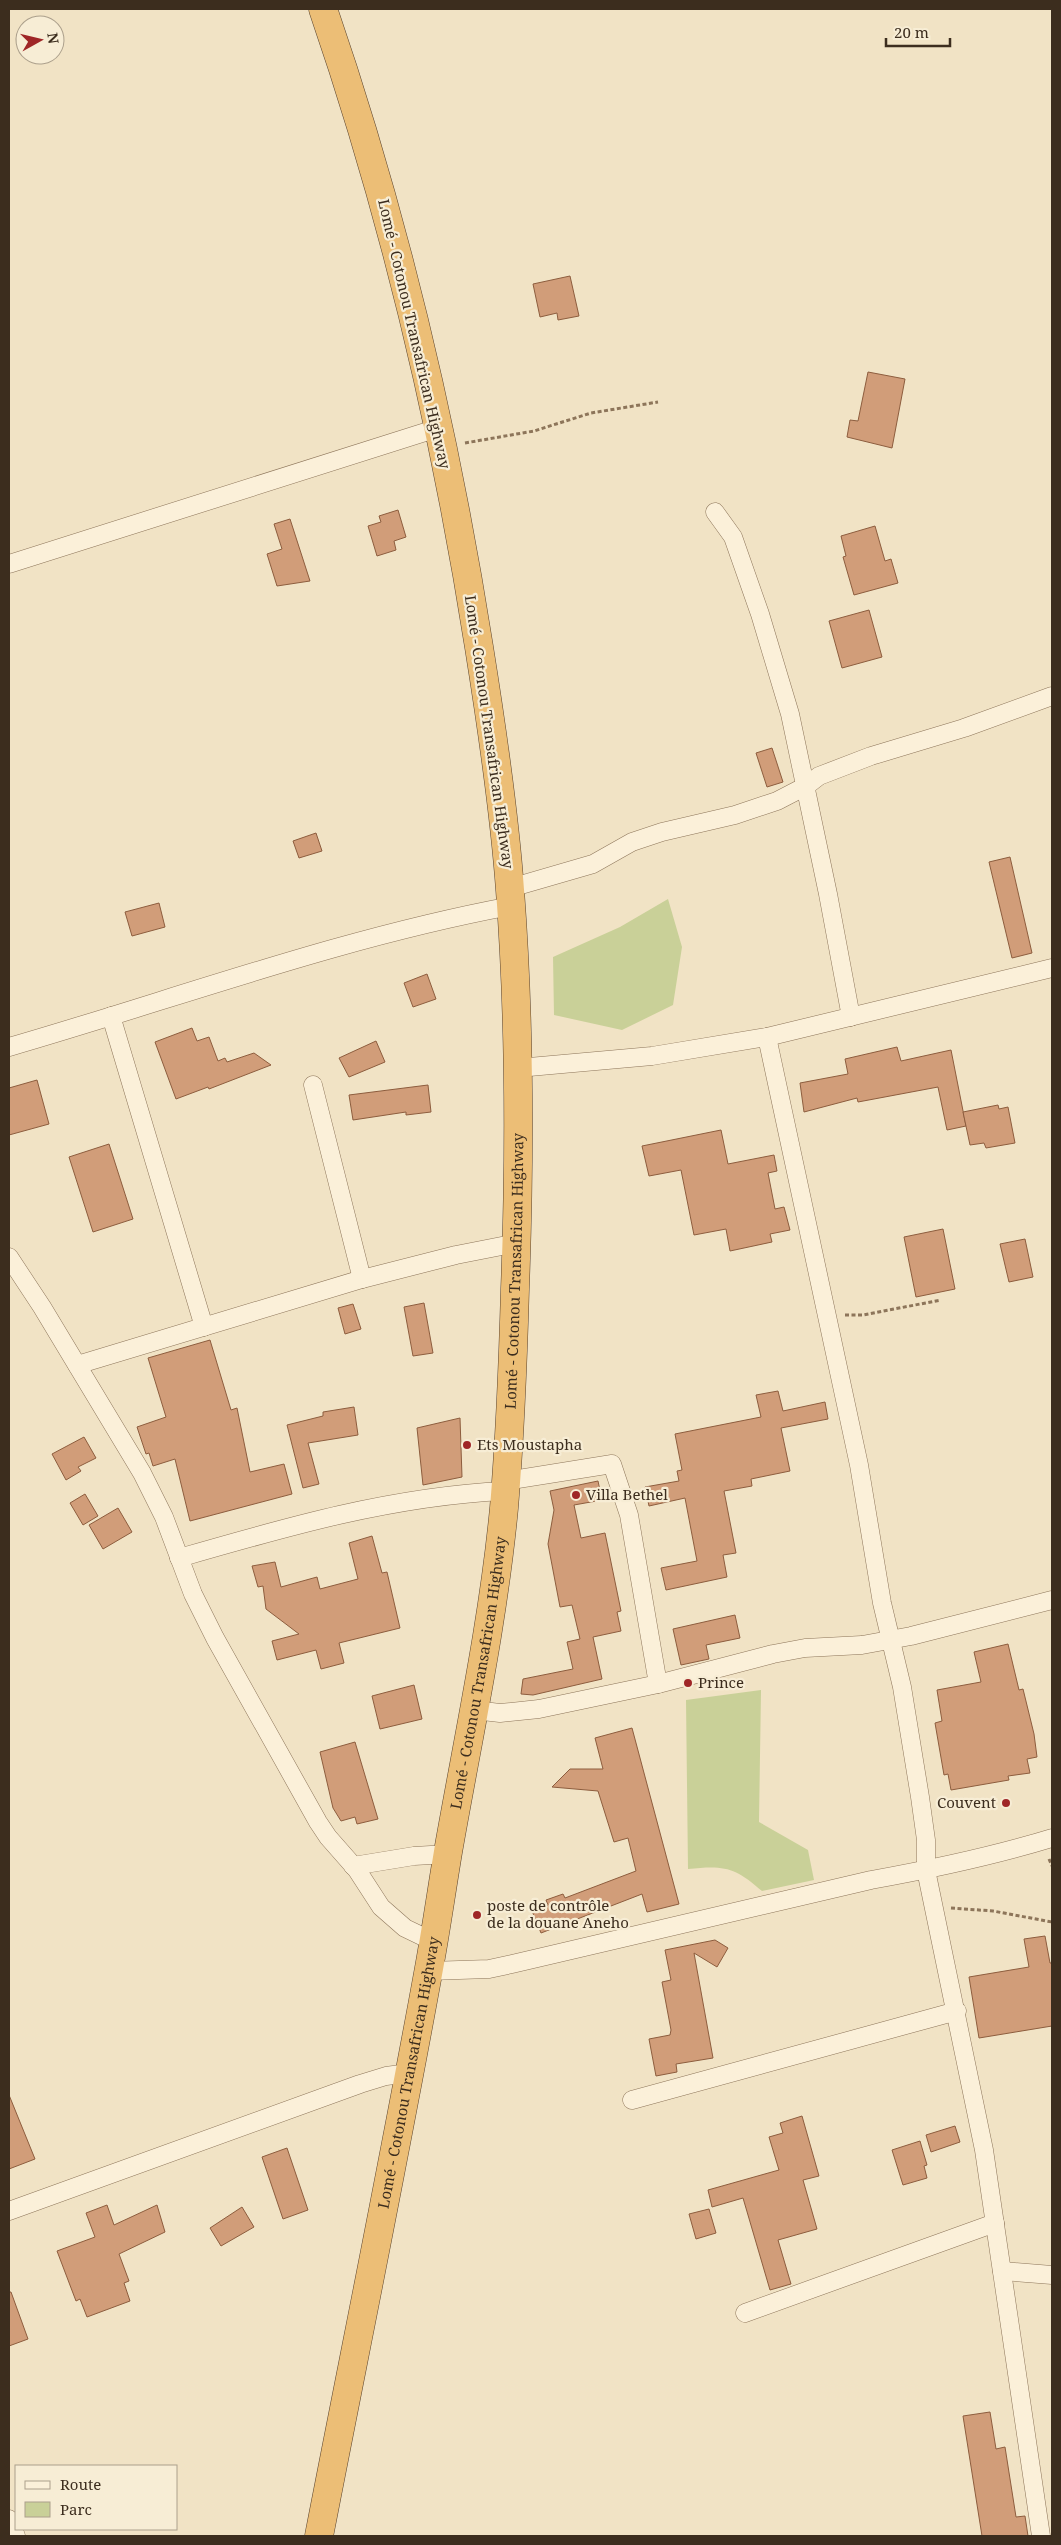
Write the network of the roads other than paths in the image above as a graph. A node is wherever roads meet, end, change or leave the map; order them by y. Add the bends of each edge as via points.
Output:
1 (323, 9) edge
2 (440, 437) junction
3 (715, 512) dead end
4 (9, 564) edge
5 (1052, 696) edge
6 (806, 786) junction
7 (511, 897) junction
8 (1052, 968) edge
9 (111, 1016) junction
10 (851, 1018) junction
11 (767, 1038) junction
12 (9, 1048) edge
13 (518, 1068) junction
14 (313, 1085) dead end
15 (517, 1243) junction
16 (9, 1257) edge
17 (362, 1280) junction
18 (204, 1327) junction
19 (77, 1365) junction
20 (505, 1486) junction
21 (179, 1558) junction
22 (1052, 1600) edge
23 (891, 1639) junction
24 (658, 1684) junction
25 (474, 1710) junction
26 (1052, 1838) edge
27 (448, 1854) junction
28 (353, 1866) junction
29 (926, 1870) junction
30 (434, 1942) junction
31 (429, 1971) junction
32 (957, 2011) junction
33 (409, 2073) junction
34 (632, 2100) dead end
35 (9, 2212) edge
36 (995, 2223) junction
37 (1002, 2271) junction
38 (1052, 2275) edge
39 (745, 2313) dead end
40 (9, 2519) edge
41 (16, 2536) edge
42 (319, 2536) edge
43 (1041, 2536) edge

1 - 2 highway, Lomé - Cotonou Transafrican Highway via 381,194
2 - 4 street
2 - 7 highway, Lomé - Cotonou Transafrican Highway via 481,658
3 - 6 street via 733,537 760,614 790,714
5 - 6 street via 964,728 871,756 819,776
6 - 7 street via 777,801 735,815 632,842 593,864
6 - 10 street
7 - 9 street
7 - 13 highway, Lomé - Cotonou Transafrican Highway
8 - 10 street
9 - 12 street
9 - 18 street
10 - 11 street
11 - 13 street via 652,1056
11 - 23 street via 859,1465
13 - 15 highway, Lomé - Cotonou Transafrican Highway
14 - 17 street
15 - 17 street
15 - 20 highway, Lomé - Cotonou Transafrican Highway
16 - 19 street
17 - 18 street
18 - 19 street
19 - 21 street via 142,1473 164,1517
20 - 21 street via 363,1509
20 - 24 street via 612,1464 628,1515
20 - 25 highway, Lomé - Cotonou Transafrican Highway
21 - 28 street via 215,1638 261,1721 328,1836
22 - 23 street
23 - 24 street via 772,1654
23 - 29 street via 920,1797
24 - 25 street via 521,1712
25 - 27 highway, Lomé - Cotonou Transafrican Highway
26 - 29 street
27 - 28 street
27 - 30 highway, Lomé - Cotonou Transafrican Highway
28 - 30 street via 381,1907 405,1928
29 - 31 street via 489,1969
29 - 32 street
30 - 31 highway, Lomé - Cotonou Transafrican Highway
31 - 33 highway, Lomé - Cotonou Transafrican Highway
32 - 34 street
32 - 36 street
33 - 35 street via 360,2084
33 - 42 highway, Lomé - Cotonou Transafrican Highway
36 - 37 street
36 - 39 street
37 - 38 street
37 - 43 street
40 - 41 street

